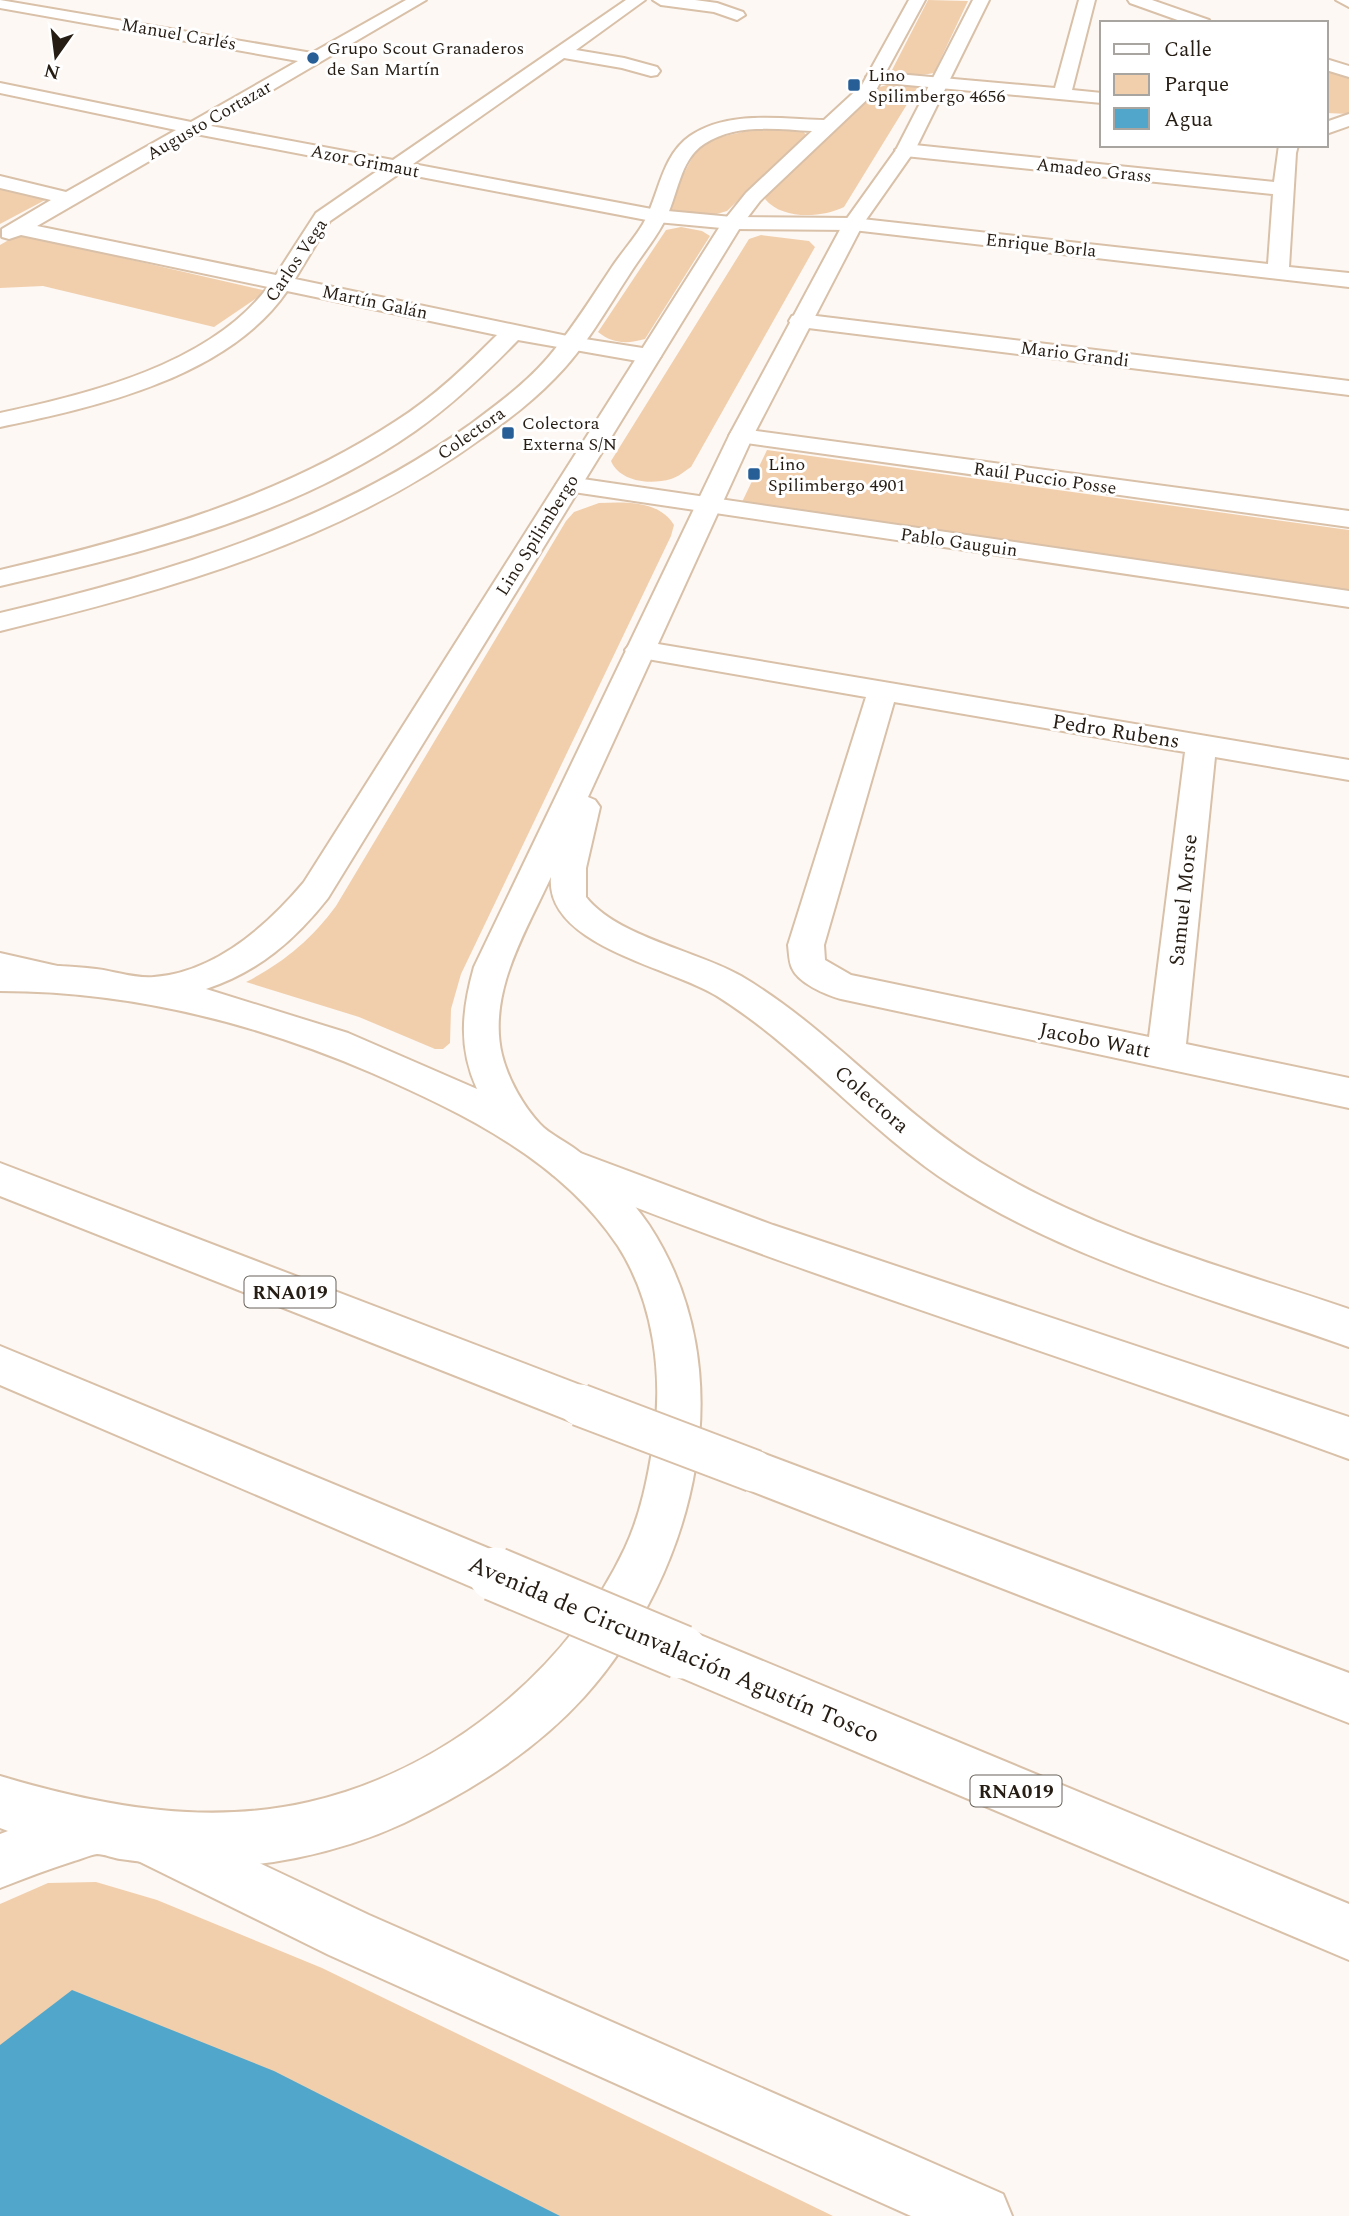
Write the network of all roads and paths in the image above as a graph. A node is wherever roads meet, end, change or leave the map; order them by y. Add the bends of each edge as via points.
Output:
1 (418, 0) edge
2 (637, 0) edge
3 (661, 0) edge
4 (917, 0) edge
5 (981, 0) edge
6 (1087, 0) edge
7 (1136, 0) edge
8 (1344, 0) edge
9 (1349, 2) edge
10 (0, 3) edge
11 (101, 5) dead end
12 (737, 15) dead end
13 (78, 16) junction
14 (1197, 21) edge
15 (562, 53) junction
16 (316, 59) junction
17 (1328, 65) edge
18 (651, 71) dead end
19 (1349, 72) edge
20 (875, 77) junction
21 (940, 83) junction
22 (0, 88) edge
23 (1062, 94) junction
24 (1100, 97) edge
25 (1328, 117) edge
26 (1349, 120) edge
27 (830, 126) junction
28 (1328, 127) edge
29 (194, 128) junction
30 (1289, 147) edge
31 (905, 150) junction
32 (394, 166) junction
33 (0, 182) edge
34 (1284, 190) junction
35 (70, 199) junction
36 (657, 216) junction
37 (732, 223) junction
38 (853, 224) junction
39 (9, 233) edge
40 (1278, 272) junction
41 (1349, 280) edge
42 (283, 283) junction
43 (800, 321) junction
44 (513, 332) junction
45 (572, 344) junction
46 (649, 356) junction
47 (1349, 387) edge
48 (0, 420) edge
49 (741, 436) junction
50 (569, 485) junction
51 (708, 506) junction
52 (1349, 519) edge
53 (0, 578) edge
54 (1349, 599) edge
55 (0, 622) edge
56 (640, 650) junction
57 (882, 693) junction
58 (599, 736) junction
59 (1201, 745) junction
60 (1349, 769) edge
61 (0, 966) edge
62 (0, 978) edge
63 (62, 979) junction
64 (150, 991) junction
65 (1166, 1054) junction
66 (1349, 1093) edge
67 (548, 1150) junction
68 (0, 1180) edge
69 (1349, 1328) edge
70 (0, 1365) edge
71 (1349, 1438) edge
72 (1349, 1698) edge
73 (0, 1802) edge
74 (121, 1833) junction
75 (0, 1861) edge
76 (1349, 1932) edge
77 (981, 2216) edge

1 - 16 main road, Augusto Cortazar
2 - 15 main road, Carlos Vega
3 - 12 main road
4 - 20 main road, Lino Spilimbergo
5 - 21 main road
6 - 23 main road
7 - 14 main road
8 - 9 main road
10 - 13 main road, Manuel Carlés
11 - 13 main road
13 - 16 main road, Manuel Carlés
15 - 18 main road
15 - 32 main road, Carlos Vega
16 - 29 main road, Augusto Cortazar
17 - 19 main road
20 - 21 main road
20 - 27 main road, Lino Spilimbergo
21 - 23 main road
21 - 31 main road
22 - 29 main road, Azor Grimaut
23 - 24 main road
25 - 26 main road
26 - 28 main road
27 - 36 main road, Colectora via 736,126 697,140 674,171
27 - 37 main road, Lino Spilimbergo via 753,197
29 - 32 main road, Azor Grimaut
29 - 35 main road, Augusto Cortazar
30 - 34 main road
31 - 34 main road, Amadeo Grass
31 - 38 main road
32 - 36 main road, Azor Grimaut
32 - 42 main road, Carlos Vega via 323,217 299,248
33 - 35 main road
34 - 40 main road
35 - 39 main road, Augusto Cortazar
36 - 37 main road, Azor Grimaut
36 - 45 main road, Colectora
37 - 38 main road, Enrique Borla
37 - 46 main road, Lino Spilimbergo
38 - 40 main road, Enrique Borla
38 - 43 main road
39 - 42 main road, Martín Galán
40 - 41 main road, Enrique Borla
42 - 44 main road, Martín Galán
42 - 48 main road, Carlos Vega via 250,320 175,366 66,405
43 - 47 main road, Mario Grandi
43 - 49 main road
44 - 45 main road, Martín Galán
44 - 53 main road via 447,397 401,432 337,466 188,527
45 - 46 main road, Martín Galán
45 - 55 main road, Colectora via 485,426 349,505 154,582
46 - 50 main road, Lino Spilimbergo
49 - 51 main road
49 - 52 main road, Raúl Puccio Posse
50 - 51 main road, Pablo Gauguin
50 - 64 main road, Lino Spilimbergo via 297,916 279,934 230,964
51 - 54 main road, Pablo Gauguin
51 - 56 main road
56 - 57 main road, Pedro Rubens
56 - 58 main road
57 - 59 main road, Pedro Rubens
57 - 65 main road, Jacobo Watt via 806,946 808,966 841,986
58 - 67 main road via 492,967 482,999 479,1033 486,1068 502,1102
58 - 69 main road, Colectora via 567,885 570,900 590,921 706,973 749,998 938,1154 1041,1214
59 - 60 main road, Pedro Rubens
59 - 65 main road, Samuel Morse
61 - 63 main road
62 - 63 main road
63 - 64 main road
64 - 67 main road via 330,1040 452,1092
65 - 66 main road, Jacobo Watt
67 - 71 main road via 634,1192 775,1243 1122,1357
67 - 74 main road via 600,1194 639,1246 667,1310 679,1365 676,1467 667,1503 619,1610 592,1650 531,1715 494,1745 404,1796 310,1829 205,1842
68 - 72 main road, RNA019, bridge
70 - 76 main road, Avenida de Circunvalación Agustín Tosco / RNA019, bridge
73 - 74 main road
74 - 75 main road via 48,1842
74 - 77 main road

